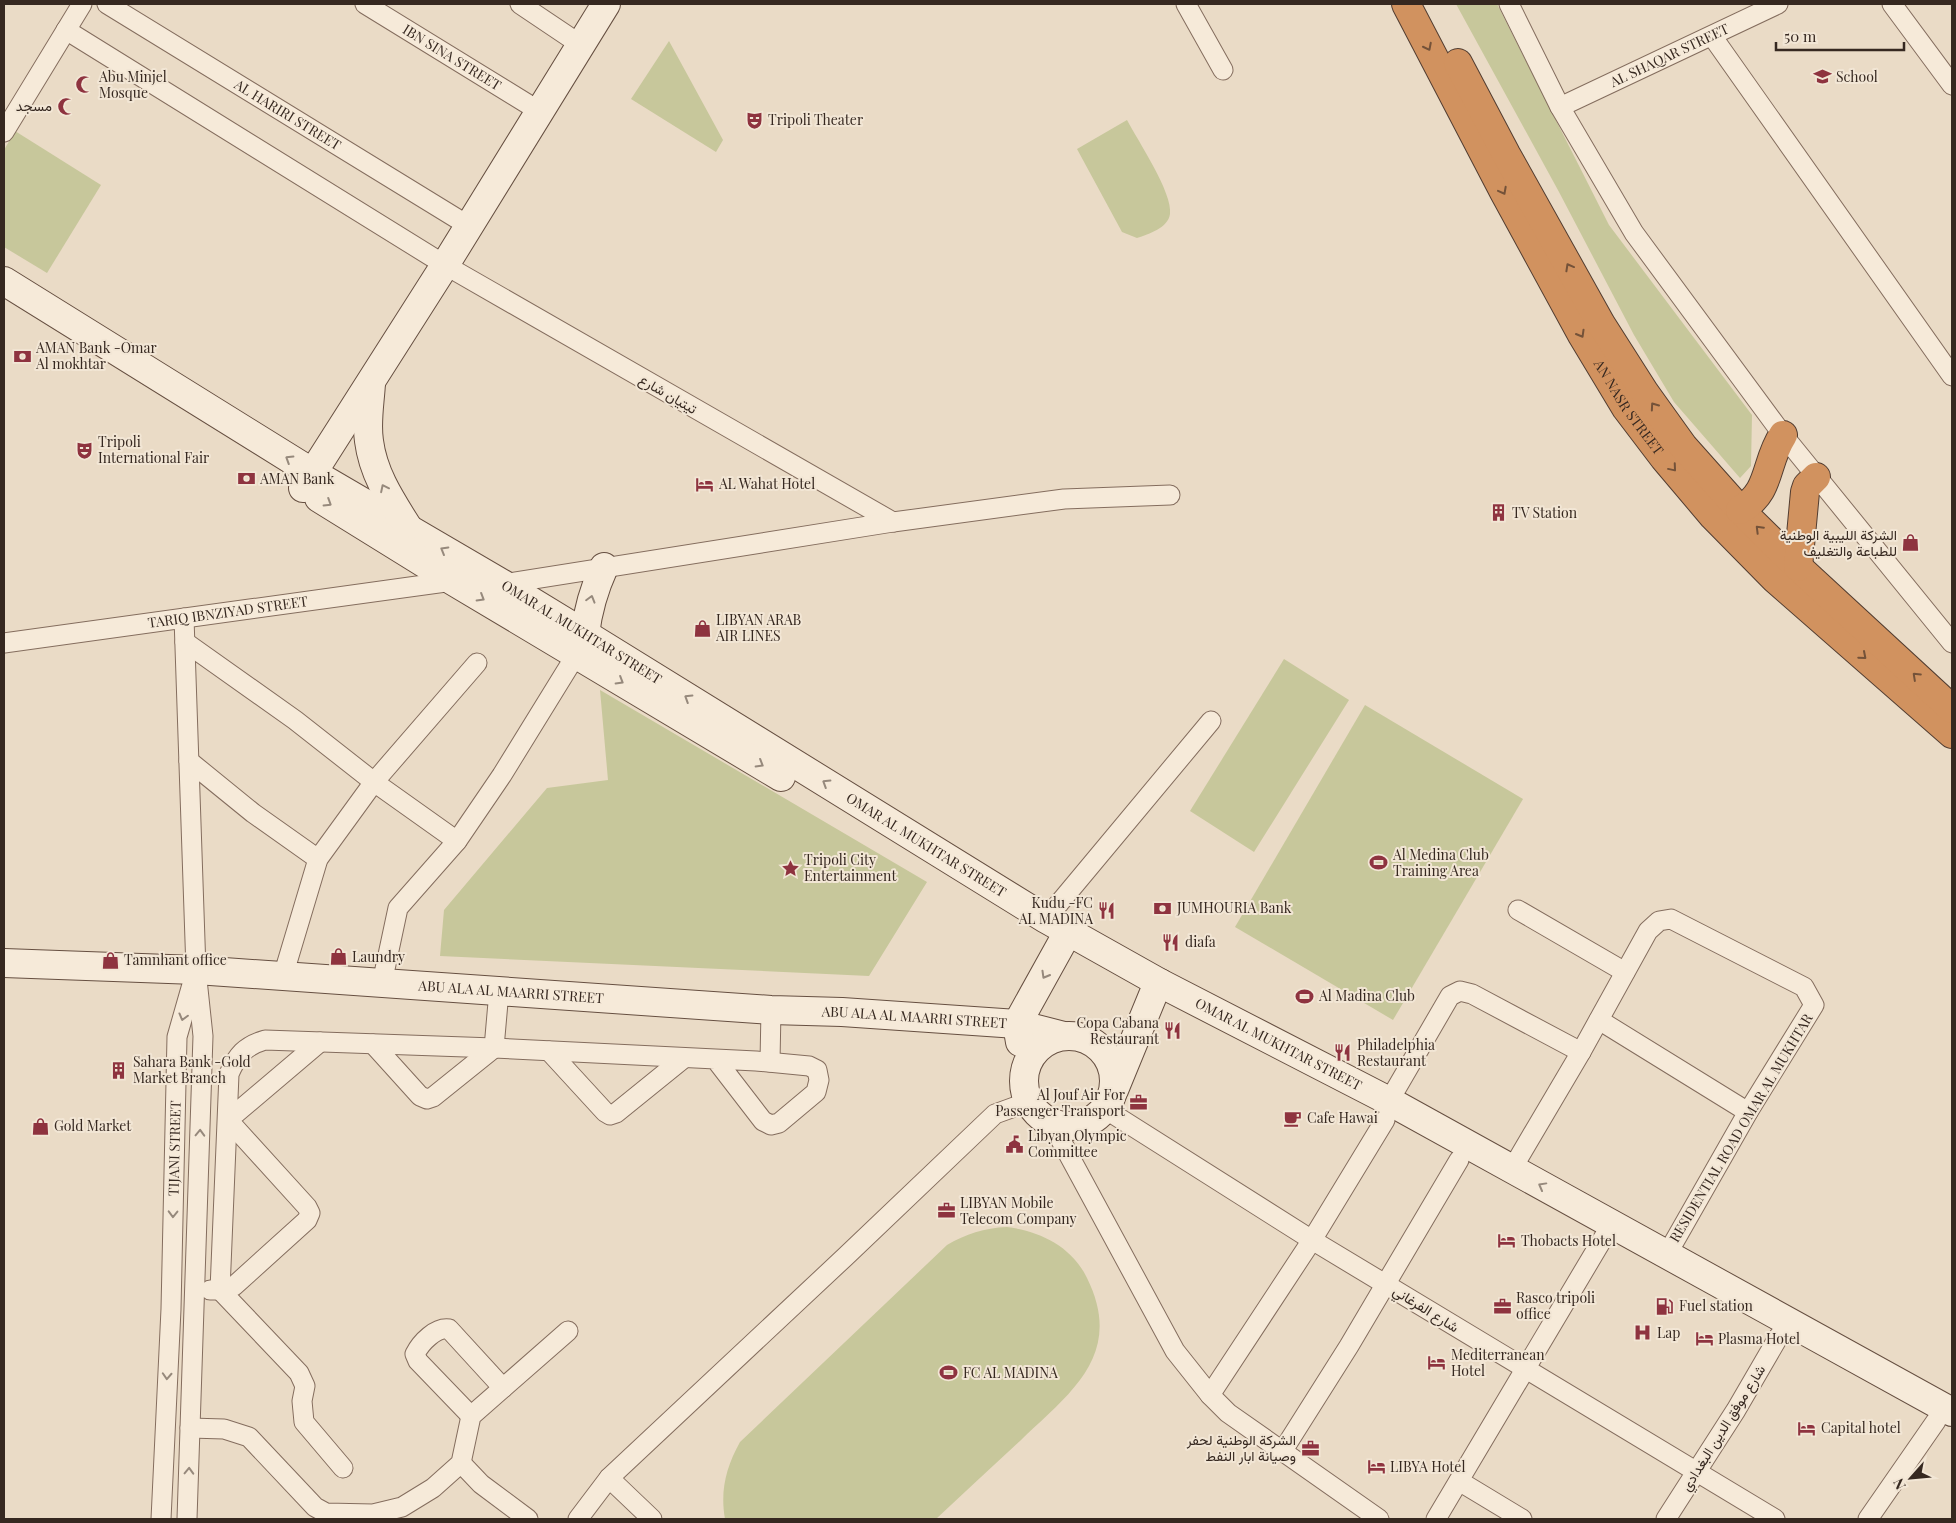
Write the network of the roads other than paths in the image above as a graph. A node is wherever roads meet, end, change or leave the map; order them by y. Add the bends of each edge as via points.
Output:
1 (82, 4) edge
2 (107, 4) edge
3 (365, 4) edge
4 (520, 4) edge
5 (606, 4) edge
6 (1186, 4) edge
7 (1406, 4) edge
8 (1427, 4) edge
9 (1509, 4) edge
10 (1778, 4) edge
11 (1892, 4) edge
12 (66, 30) junction
13 (1712, 36) junction
14 (581, 45) junction
15 (1223, 70) dead end
16 (1952, 85) edge
17 (1560, 107) junction
18 (10, 110) edge
19 (539, 111) junction
20 (4, 132) edge
21 (468, 226) junction
22 (444, 265) junction
23 (4, 281) edge
24 (4, 302) edge
25 (1952, 376) edge
26 (371, 381) junction
27 (1783, 436) junction
28 (1816, 477) junction
29 (308, 480) junction
30 (1170, 495) dead end
31 (1740, 510) junction
32 (893, 522) junction
33 (409, 529) junction
34 (604, 567) junction
35 (1798, 567) junction
36 (453, 581) junction
37 (503, 584) junction
38 (184, 618) junction
39 (185, 642) junction
40 (4, 643) edge
41 (1952, 643) edge
42 (580, 644) junction
43 (477, 663) dead end
44 (1952, 709) edge
45 (1211, 721) dead end
46 (1952, 734) edge
47 (189, 761) junction
48 (374, 782) junction
49 (457, 841) junction
50 (318, 858) junction
51 (1518, 910) dead end
52 (1059, 932) junction
53 (4, 963) edge
54 (196, 970) junction
55 (1625, 972) junction
56 (283, 976) junction
57 (382, 983) junction
58 (1157, 989) junction
59 (499, 991) junction
60 (771, 1010) junction
61 (1598, 1020) junction
62 (1017, 1024) junction
63 (1064, 1036) junction
64 (320, 1042) junction
65 (373, 1044) junction
66 (494, 1048) junction
67 (549, 1051) junction
68 (1581, 1052) junction
69 (684, 1058) junction
70 (716, 1060) junction
71 (770, 1062) junction
72 (1025, 1070) junction
73 (1110, 1100) junction
74 (1028, 1102) junction
75 (1387, 1110) junction
76 (1748, 1112) junction
77 (228, 1120) junction
78 (1052, 1124) junction
79 (174, 1158) junction
80 (199, 1160) junction
81 (1459, 1160) junction
82 (1512, 1170) junction
83 (1607, 1232) junction
84 (1312, 1240) junction
85 (1666, 1256) junction
86 (1385, 1284) junction
87 (194, 1290) junction
88 (220, 1290) junction
89 (170, 1310) junction
90 (193, 1311) junction
91 (568, 1331) dead end
92 (1779, 1336) junction
93 (1525, 1370) junction
94 (503, 1388) junction
95 (1210, 1395) junction
96 (470, 1416) junction
97 (1947, 1421) edge
98 (190, 1428) junction
99 (1282, 1452) junction
100 (461, 1463) junction
101 (343, 1468) dead end
102 (1696, 1471) junction
103 (609, 1478) junction
104 (1459, 1481) junction
105 (324, 1516) edge
106 (374, 1516) edge
107 (161, 1519) edge
108 (187, 1519) edge
109 (528, 1519) edge
110 (578, 1519) edge
111 (652, 1519) edge
112 (1379, 1519) edge
113 (1436, 1519) edge
114 (1522, 1519) edge
115 (1666, 1519) edge
116 (1775, 1519) edge
117 (1868, 1519) edge

1 - 12 street
2 - 21 street, AL HARIRI STREET
3 - 19 street, IBN SINA STREET
4 - 14 street
5 - 14 main road
6 - 15 street
7 -> 46 highway, AN NASR STREET via 1582,335 1632,415 1713,516 1775,580
31 -> 8 highway, AN NASR STREET via 1683,446 1601,324
9 - 17 street
10 - 13 street, AL SHAQAR STREET
11 - 16 street
12 - 18 street
12 - 22 street, تيتيان شارع
13 - 17 street, AL SHAQAR STREET
13 - 25 street
14 - 19 main road
17 - 27 street via 1634,233
18 - 20 street
19 - 21 main road
21 - 22 main road
22 - 26 main road
22 - 32 street, تيتيان شارع
29 -> 23 main road, OMAR AL MUKHTAR STREET
24 - 29 main road, OMAR AL MUKHTAR STREET
26 - 29 main road
33 -> 26 main road via 376,470 369,441
27 - 28 street
27 - 31 highway via 1773,451 1762,489
28 - 35 highway via 1805,492
28 - 41 street
29 - 33 main road, OMAR AL MUKHTAR STREET
29 -> 36 main road, OMAR AL MUKHTAR STREET
30 - 32 street via 1064,498
35 -> 31 highway, AN NASR STREET
32 - 34 street
37 -> 33 main road, OMAR AL MUKHTAR STREET
34 - 37 street
42 -> 34 main road via 593,592
44 -> 35 highway, AN NASR STREET
36 - 38 street, TARIQ IBNZIYAD STREET
36 -> 42 main road, OMAR AL MUKHTAR STREET
37 - 42 main road, OMAR AL MUKHTAR STREET
38 - 39 street
38 - 40 street, TARIQ IBNZIYAD STREET
39 - 47 street
39 - 48 street via 295,720
42 - 49 street via 502,775
42 - 52 main road, OMAR AL MUKHTAR STREET
43 - 48 street
45 - 52 street
47 - 50 street via 253,813
47 - 54 street
48 - 49 street
48 - 50 street
49 - 57 street via 398,908
50 - 56 street
51 - 55 street
52 - 58 main road, OMAR AL MUKHTAR STREET
52 -> 62 main road
53 - 54 main road, ABU ALA AL MAARRI STREET
54 - 56 main road, ABU ALA AL MAARRI STREET
54 -> 79 street, TIJANI STREET via 177,1037
80 -> 54 street, TIJANI STREET via 203,1036
55 - 61 street, RESIDENTIAL ROAD OMAR AL MUKHTAR
55 - 76 street, RESIDENTIAL ROAD OMAR AL MUKHTAR via 1648,931 1659,921 1671,919 1804,987 1814,1005
56 - 57 main road, ABU ALA AL MAARRI STREET
57 - 59 main road, ABU ALA AL MAARRI STREET
58 - 73 main road
58 - 75 main road, OMAR AL MUKHTAR STREET
59 - 60 main road, ABU ALA AL MAARRI STREET
59 - 66 street
60 - 62 main road, ABU ALA AL MAARRI STREET
60 - 71 street
61 - 68 street, RESIDENTIAL ROAD OMAR AL MUKHTAR
61 - 76 street
62 - 63 main road, ABU ALA AL MAARRI STREET
62 - 72 main road
63 - 72 main road via 1039,1047
63 - 73 main road via 1078,1036 1103,1050 1115,1077
64 - 65 street
64 - 77 street
64 - 77 street via 265,1040 243,1050 235,1059 230,1074
65 - 66 street
65 - 66 street via 420,1096 427,1099
66 - 67 street
67 - 69 street
67 - 69 street via 610,1115
68 - 75 street via 1472,994 1460,991 1450,996
68 - 82 street, RESIDENTIAL ROAD OMAR AL MUKHTAR
69 - 70 street
70 - 71 street
70 - 71 street via 763,1121 771,1125 779,1123 816,1092 819,1080 817,1070 808,1066
72 - 74 main road
73 - 78 main road via 1097,1118 1087,1123 1076,1127
73 - 84 street, شارع الفرغاني
74 - 78 main road
74 - 103 street via 995,1114
75 - 81 main road, OMAR AL MUKHTAR STREET
75 - 82 main road, OMAR AL MUKHTAR STREET
75 - 84 street
76 - 85 street, RESIDENTIAL ROAD OMAR AL MUKHTAR
77 - 88 street
77 - 88 street via 310,1213 307,1220 234,1286
78 - 95 street via 1175,1351
79 - 80 street
79 -> 89 street, TIJANI STREET
80 - 87 street, TIJANI STREET
81 - 83 main road, OMAR AL MUKHTAR STREET
81 - 86 street
83 -> 82 main road, OMAR AL MUKHTAR STREET
83 - 85 main road, OMAR AL MUKHTAR STREET
83 - 92 main road, OMAR AL MUKHTAR STREET
83 - 93 street
84 - 86 street, شارع الفرغاني
84 - 95 street
85 - 97 main road, OMAR AL MUKHTAR STREET
86 - 93 street, شارع الفرغاني
86 - 99 street
87 - 88 street
87 - 90 street, TIJANI STREET
88 - 101 street via 299,1373 304,1386 304,1422
89 - 90 street
89 -> 107 street, TIJANI STREET
90 - 98 street, TIJANI STREET
91 - 94 street
92 - 97 main road, OMAR AL MUKHTAR STREET
92 - 102 street, شارع موفق الدين البغدادي
93 - 102 street, شارع الفرغاني
93 - 104 street
94 - 96 street
94 - 96 street via 449,1329 437,1330 415,1354
95 - 99 street via 1228,1413
96 - 100 street
97 - 117 street
98 - 105 street via 224,1429 249,1437
108 -> 98 street, TIJANI STREET
99 - 112 street
100 - 106 street via 433,1488 402,1508
100 - 109 street via 481,1484
102 - 115 street, شارع موفق الدين البغدادي
102 - 116 street, شارع الفرغاني
103 - 110 street
103 - 111 street
104 - 113 street
104 - 114 street
105 - 106 street

